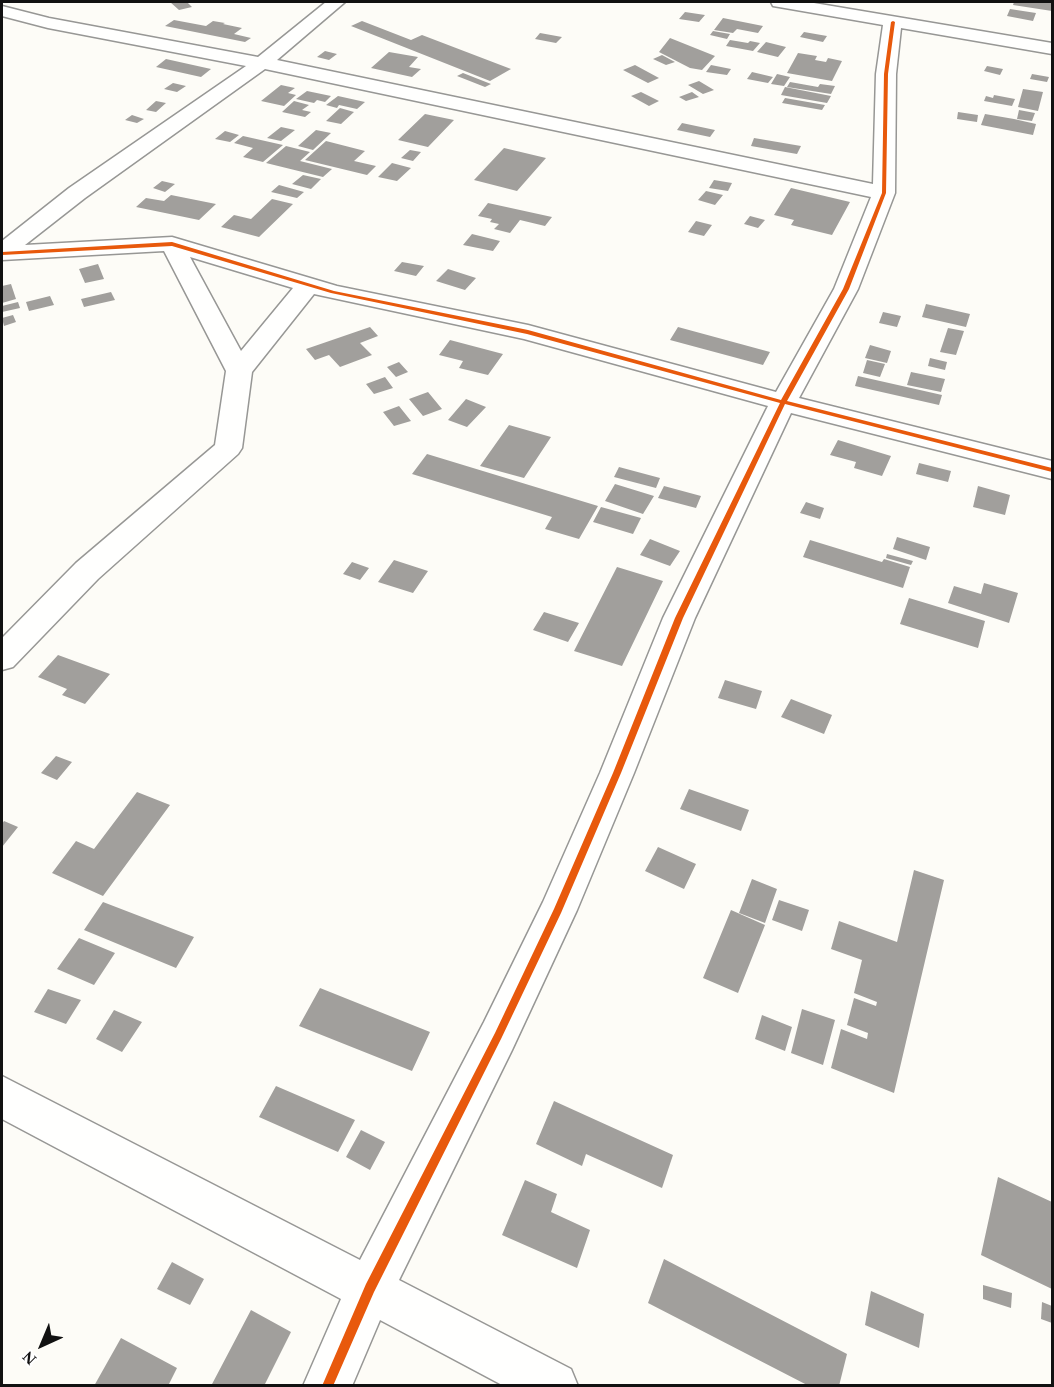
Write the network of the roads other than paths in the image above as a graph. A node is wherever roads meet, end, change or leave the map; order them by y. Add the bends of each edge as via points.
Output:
1 (336, 2) edge
2 (779, 2) edge
3 (2, 11) edge
4 (893, 22) junction
5 (1053, 48) edge
6 (262, 63) junction
7 (884, 193) junction
8 (172, 244) junction
9 (2, 252) edge
10 (309, 284) junction
11 (239, 371) junction
12 (783, 402) junction
13 (1053, 470) edge
14 (2, 658) edge
15 (2, 1097) edge
16 (370, 1288) junction
17 (327, 1386) edge
18 (554, 1386) edge

1 - 6 street
2 - 4 street
3 - 6 street
4 - 5 street
4 - 7 street via 886,74
6 - 7 street
6 - 9 street via 77,193
7 - 12 street via 846,289
8 - 9 street
8 - 10 street
8 - 11 street
10 - 11 street
10 - 12 street via 528,332
11 - 14 street via 228,448 87,570
12 - 13 street
12 - 16 street via 679,618 558,910
15 - 16 street
16 - 17 street
16 - 18 street

